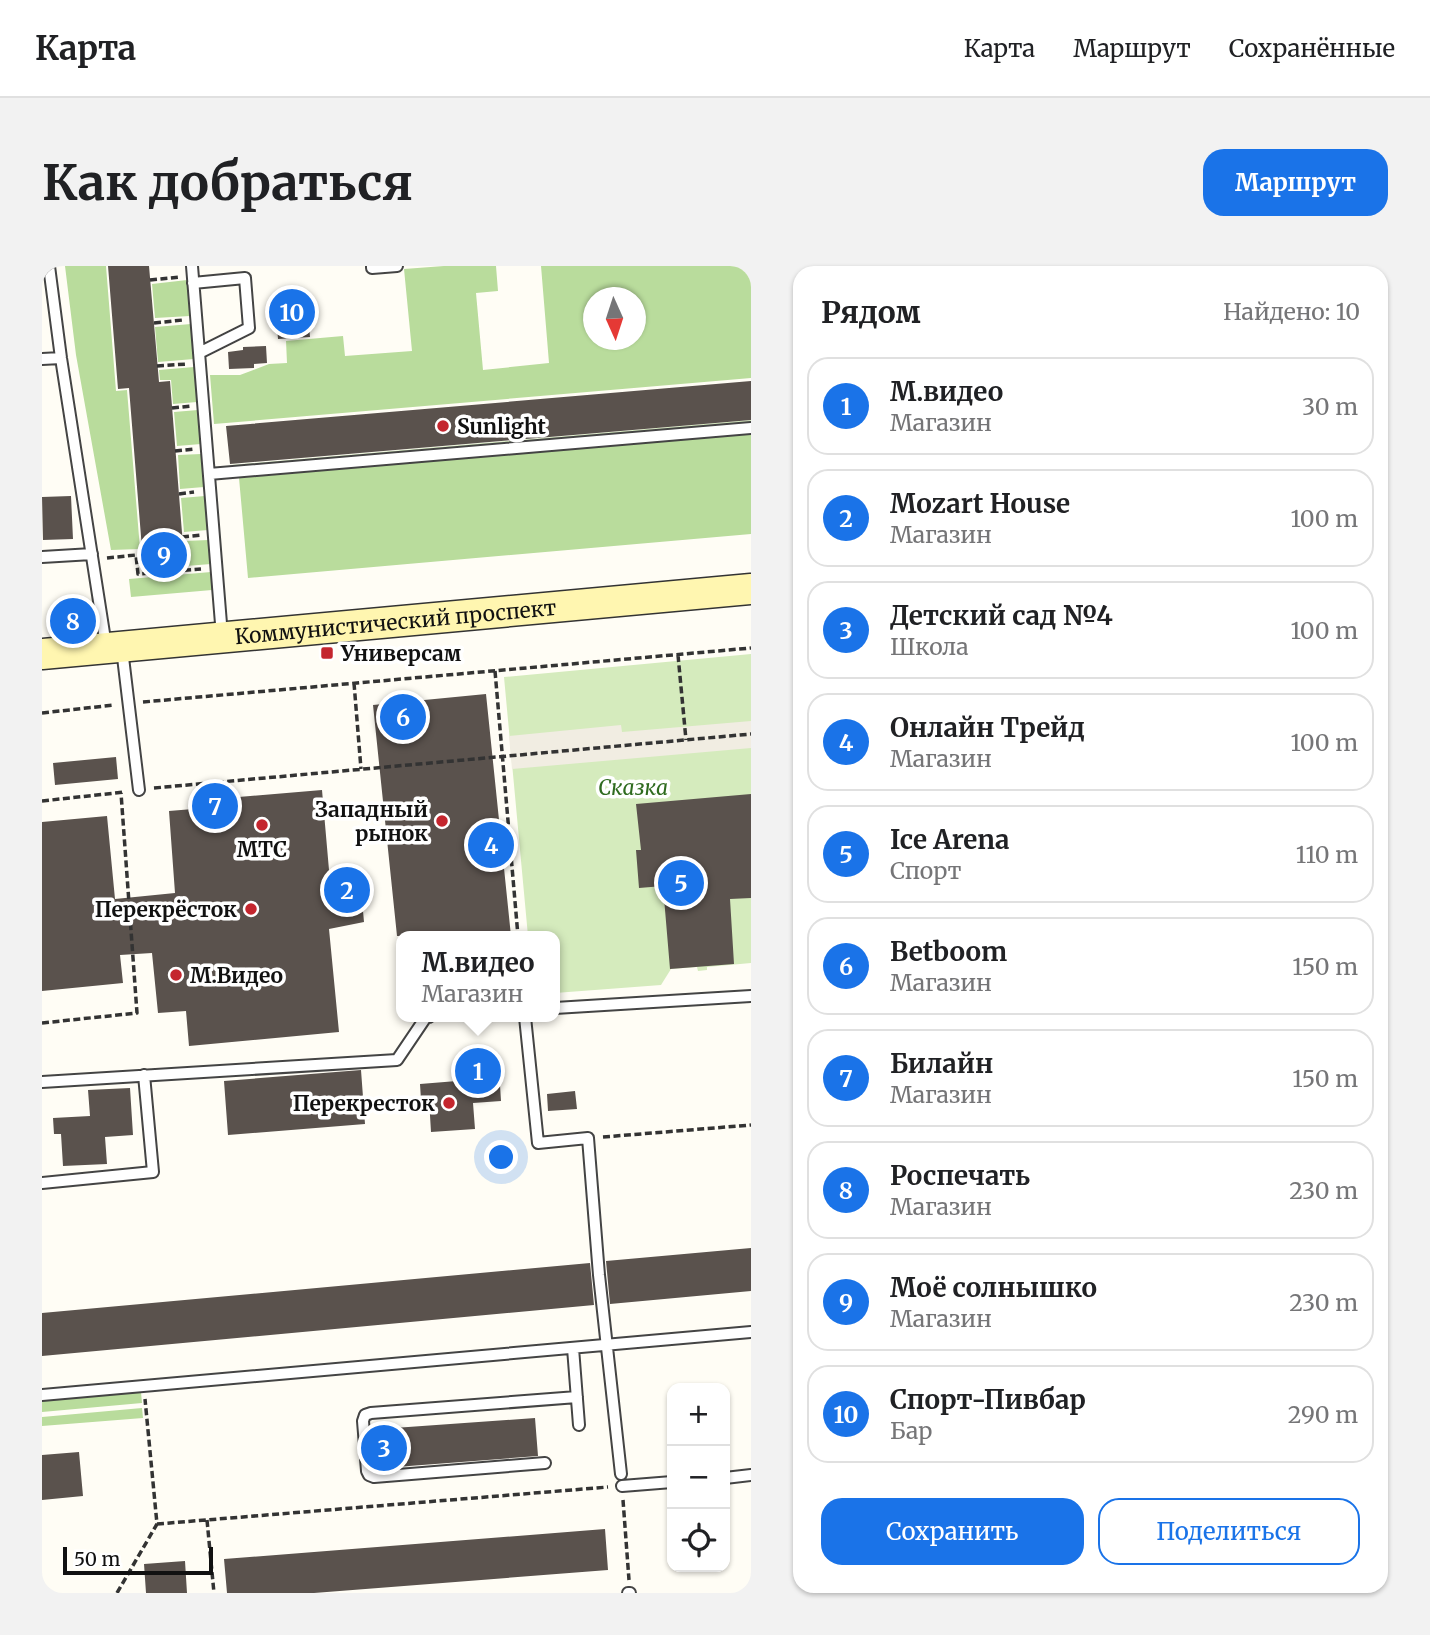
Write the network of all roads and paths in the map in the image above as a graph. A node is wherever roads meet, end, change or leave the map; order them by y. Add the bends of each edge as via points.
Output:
1 (49, 266) edge
2 (372, 266) edge
3 (397, 266) edge
4 (193, 275) edge
5 (150, 280) dead end
6 (196, 319) junction
7 (154, 323) dead end
8 (61, 358) junction
9 (199, 358) junction
10 (42, 359) edge
11 (157, 366) dead end
12 (751, 428) edge
13 (209, 474) junction
14 (93, 556) junction
15 (42, 557) edge
16 (217, 568) junction
17 (751, 589) edge
18 (222, 637) junction
19 (114, 648) junction
20 (751, 648) edge
21 (42, 654) edge
22 (678, 654) junction
23 (495, 671) junction
24 (354, 682) junction
25 (128, 703) junction
26 (42, 713) edge
27 (751, 734) edge
28 (686, 740) junction
29 (502, 757) junction
30 (361, 769) junction
31 (139, 790) junction
32 (121, 793) junction
33 (42, 801) edge
34 (518, 931) edge
35 (751, 996) edge
36 (560, 1009) edge
37 (423, 1022) edge
38 (526, 1022) edge
39 (42, 1023) edge
40 (145, 1075) junction
41 (42, 1082) edge
42 (751, 1125) edge
43 (588, 1138) junction
44 (42, 1183) edge
45 (751, 1332) edge
46 (607, 1345) junction
47 (573, 1348) junction
48 (144, 1386) junction
49 (42, 1395) edge
50 (577, 1397) junction
51 (579, 1425) dead end
52 (545, 1463) dead end
53 (751, 1475) edge
54 (730, 1477) edge
55 (622, 1480) junction
56 (667, 1482) edge
57 (207, 1520) junction
58 (157, 1524) junction
59 (117, 1593) edge
60 (214, 1593) edge
61 (629, 1593) edge

1 - 8 lane
2 - 3 lane
4 - 5 path
4 - 6 lane
4 - 9 lane via 245,278 249,328
6 - 7 path
6 - 9 lane
8 - 10 lane
8 - 14 lane
9 - 11 path
9 - 13 lane
12 - 13 lane
13 - 16 lane
14 - 15 lane
14 - 16 path via 136,555 138,575
14 - 19 lane
16 - 18 lane
17 - 18 main road, Коммунистический проспект
18 - 19 main road, Коммунистический проспект
19 - 21 main road, Коммунистический проспект
19 - 25 lane
20 - 22 path
22 - 23 path
22 - 28 path
23 - 24 path
23 - 29 path
24 - 25 path
24 - 30 path
25 - 26 path
25 - 31 lane
27 - 28 path
28 - 29 path
29 - 30 path
29 - 34 path
30 - 31 path
31 - 32 path
32 - 33 path
32 - 39 path via 137,1013
35 - 36 lane
37 - 40 lane via 397,1060
38 - 43 lane via 538,1143
40 - 41 lane
40 - 44 lane via 153,1172
42 - 43 path
43 - 46 lane
45 - 46 lane
46 - 47 lane
46 - 55 lane
47 - 48 lane
47 - 50 lane
48 - 49 lane
48 - 58 path
50 - 51 lane
50 - 52 lane via 371,1413 363,1421 367,1471 374,1477
53 - 54 lane
55 - 56 lane
55 - 57 path
55 - 61 path
57 - 58 path
57 - 60 path
58 - 59 path

